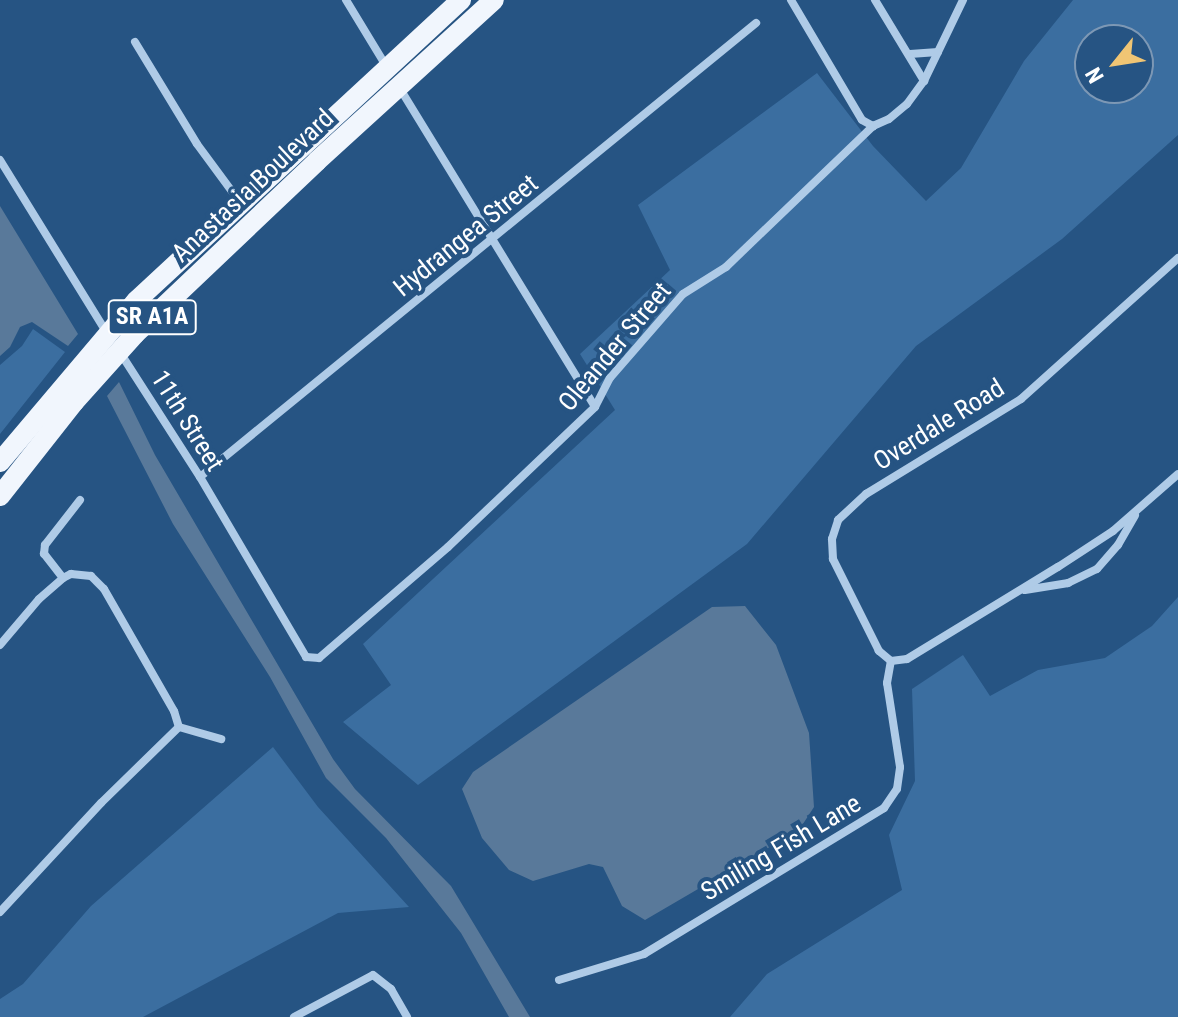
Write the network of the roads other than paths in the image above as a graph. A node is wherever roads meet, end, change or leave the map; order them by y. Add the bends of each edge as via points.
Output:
1 (346, 0) edge
2 (461, 0) edge
3 (494, 0) edge
4 (791, 0) edge
5 (875, 0) edge
6 (963, 0) edge
7 (756, 23) dead end
8 (135, 42) dead end
9 (938, 52) junction
10 (910, 54) junction
11 (387, 68) junction
12 (924, 81) junction
13 (398, 86) junction
14 (873, 126) junction
15 (0, 160) edge
16 (240, 202) junction
17 (492, 239) junction
18 (1178, 258) edge
19 (112, 342) junction
20 (595, 407) junction
21 (0, 462) edge
22 (1178, 474) edge
23 (200, 477) junction
24 (0, 496) edge
25 (80, 500) dead end
26 (1138, 509) junction
27 (63, 578) junction
28 (1020, 590) junction
29 (0, 645) edge
30 (315, 658) joint
31 (891, 661) junction
32 (179, 727) junction
33 (221, 739) dead end
34 (0, 912) edge
35 (559, 980) dead end
36 (294, 1017) edge
37 (407, 1017) edge

1 - 11 street
2 - 11 main road, Anastasia Boulevard / SR A1A
3 - 13 main road, Anastasia Boulevard / SR A1A
4 - 14 street via 862,120
5 - 10 street
6 - 9 street, Oleander Street
7 - 17 street, Hydrangea Street
8 - 16 street via 197,144
9 - 10 street
9 - 12 street, Oleander Street
10 - 12 street
11 - 13 street
11 - 16 main road, Anastasia Boulevard / SR A1A
12 - 14 street, Oleander Street via 907,104
13 - 17 street
13 - 19 main road, Anastasia Boulevard / SR A1A
14 - 20 street, Oleander Street via 726,267 683,294 610,378
15 - 19 street, 11th Street
16 - 19 main road, Anastasia Boulevard / SR A1A
17 - 20 street
17 - 23 street, Hydrangea Street
18 - 31 street, Overdale Road via 1021,399 866,494 838,520 833,559 879,651
19 - 21 main road, Anastasia Boulevard / SR A1A
19 - 23 street, 11th Street
19 - 24 main road, Anastasia Boulevard / SR A1A
20 - 30 street, Oleander Street via 355,629
22 - 26 street
23 - 30 street, 11th Street via 306,657
25 - 27 street via 45,545 44,554
26 - 28 street
26 - 28 street via 1097,569 1068,583
27 - 29 street
27 - 32 street via 91,576 104,589
28 - 31 street via 907,659
31 - 35 street, Smiling Fish Lane via 887,683 900,767 897,789 884,808 644,954
32 - 33 street
32 - 34 street
36 - 37 street via 373,975 391,989

